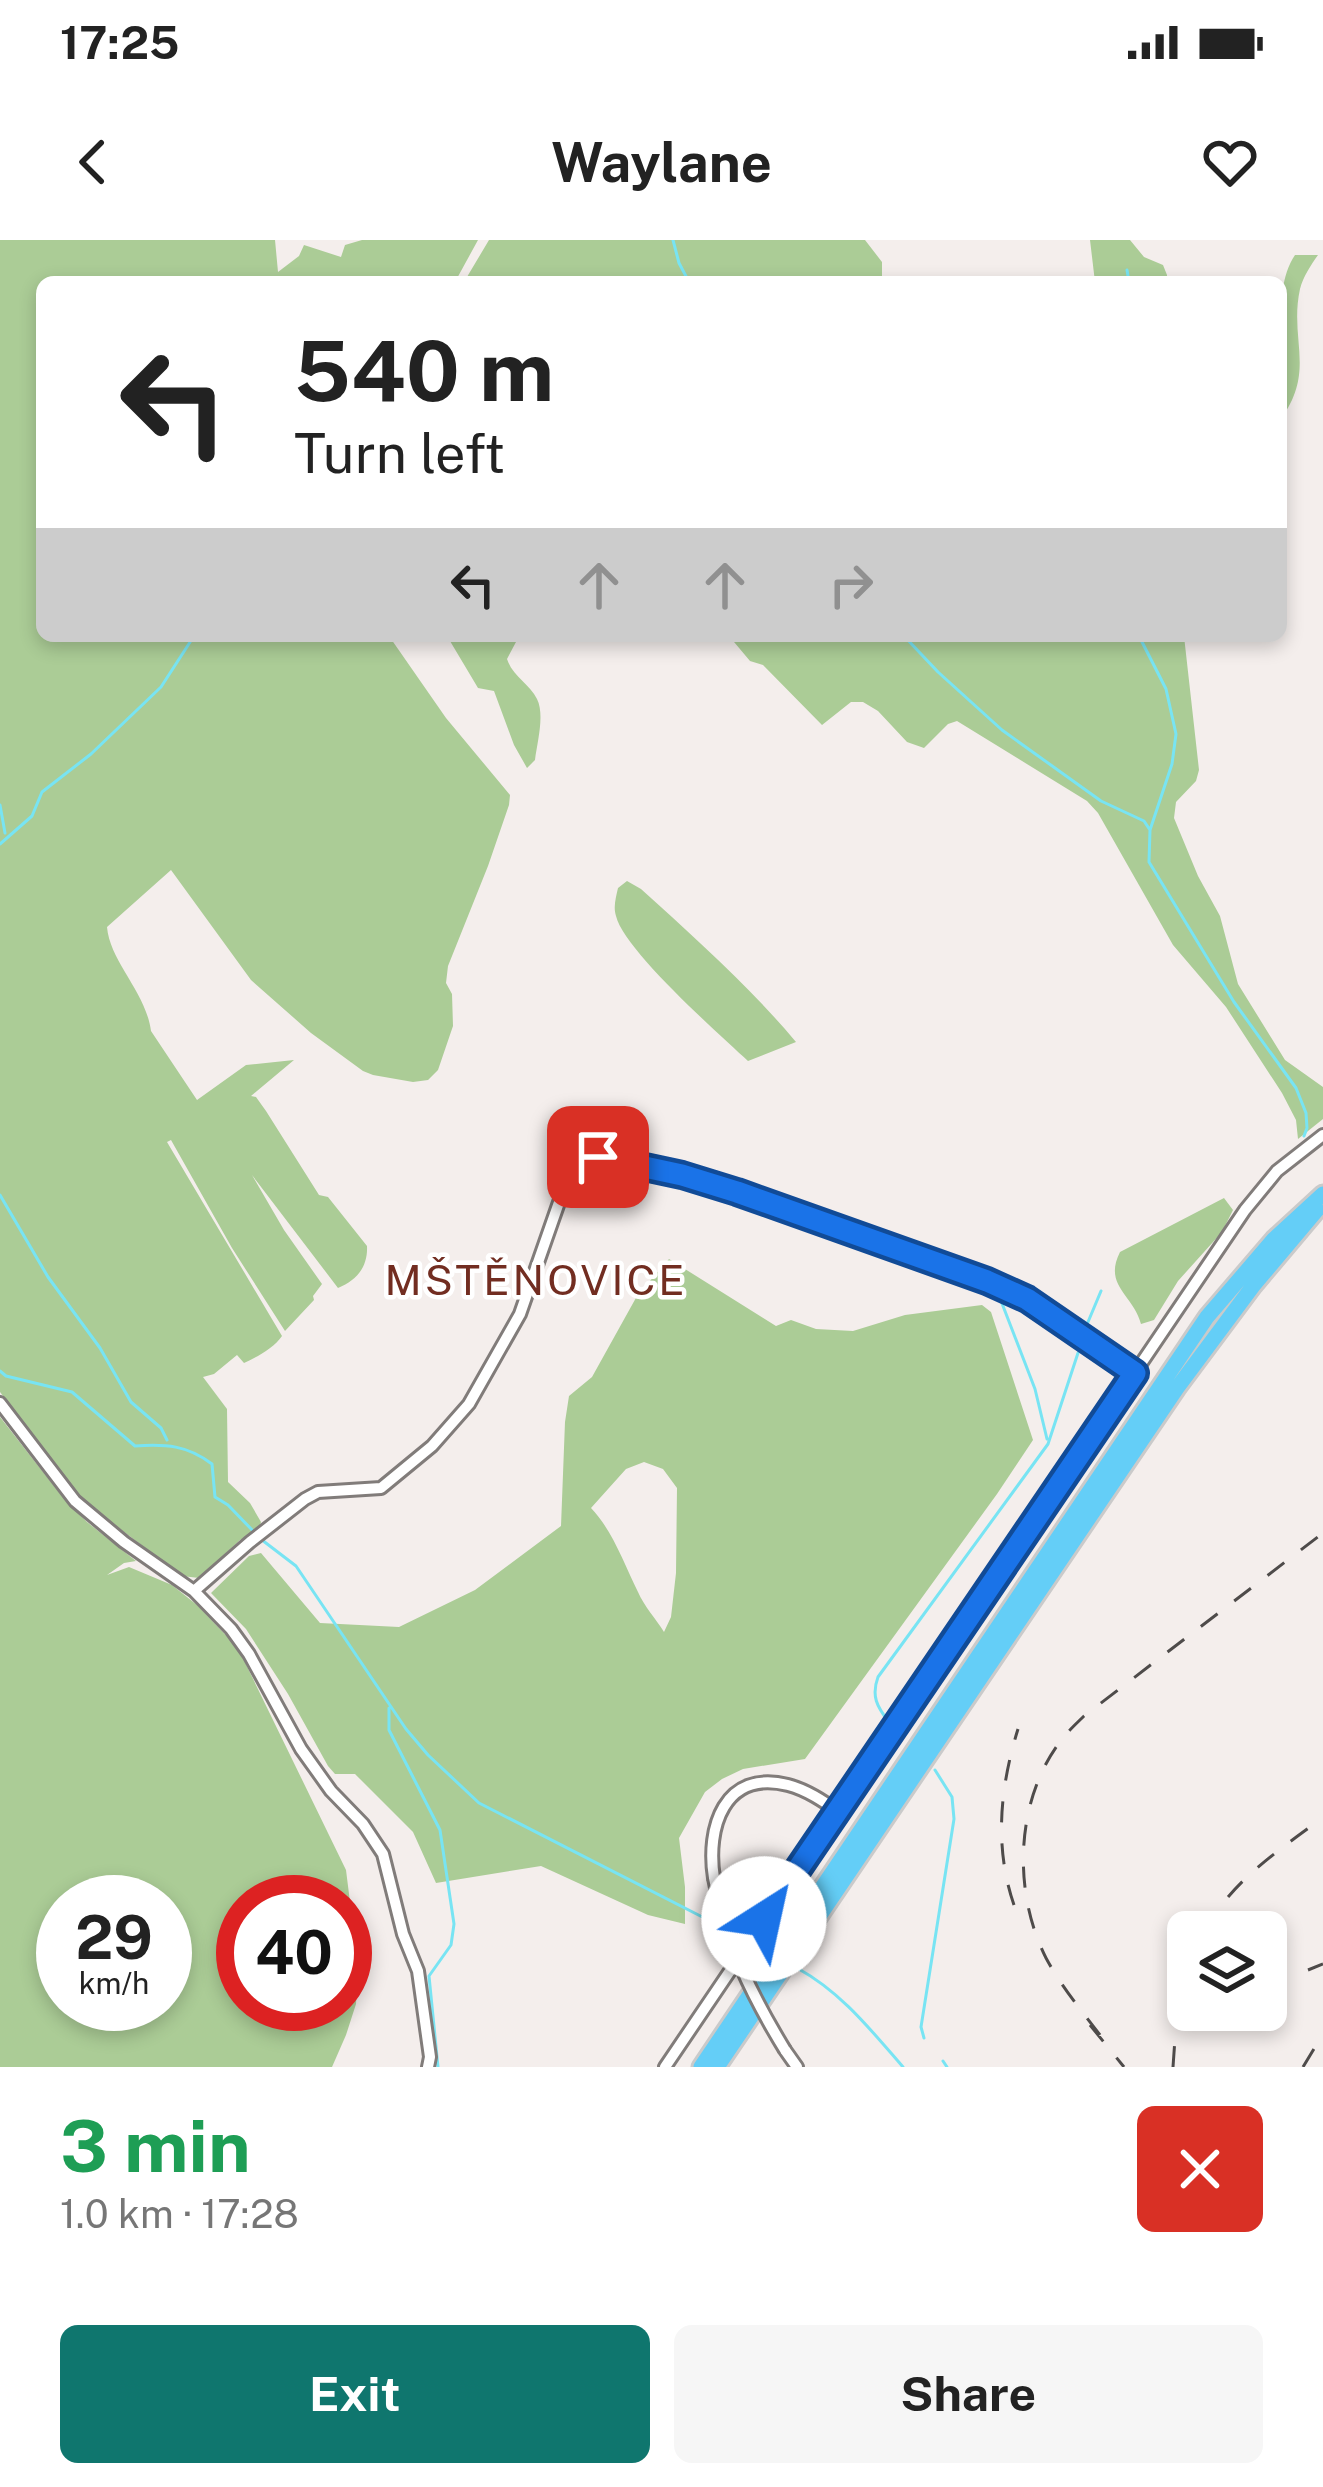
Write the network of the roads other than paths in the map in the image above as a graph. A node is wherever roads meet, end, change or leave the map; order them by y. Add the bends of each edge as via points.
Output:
1 (1323, 1136) edge
2 (1323, 1194) edge
3 (1323, 1204) edge
4 (1135, 1373) junction
5 (0, 1403) edge
6 (194, 1591) junction
7 (839, 1812) junction
8 (428, 2067) edge
9 (665, 2067) edge
10 (701, 2067) edge
11 (717, 2067) edge
12 (797, 2067) edge

1 - 4 street via 1256,1196
2 - 10 highway via 1207,1317
3 - 11 highway via 1177,1388
4 - 6 street via 987,1281 682,1175 582,1160 572,1168 520,1314 469,1404 432,1446 381,1488 318,1492
4 - 7 street
5 - 6 street via 75,1502
6 - 8 street via 249,1654 301,1749 383,1854 418,1971
7 - 9 street
7 - 12 street, bridge via 772,1783 727,1803 711,1844 741,1970

